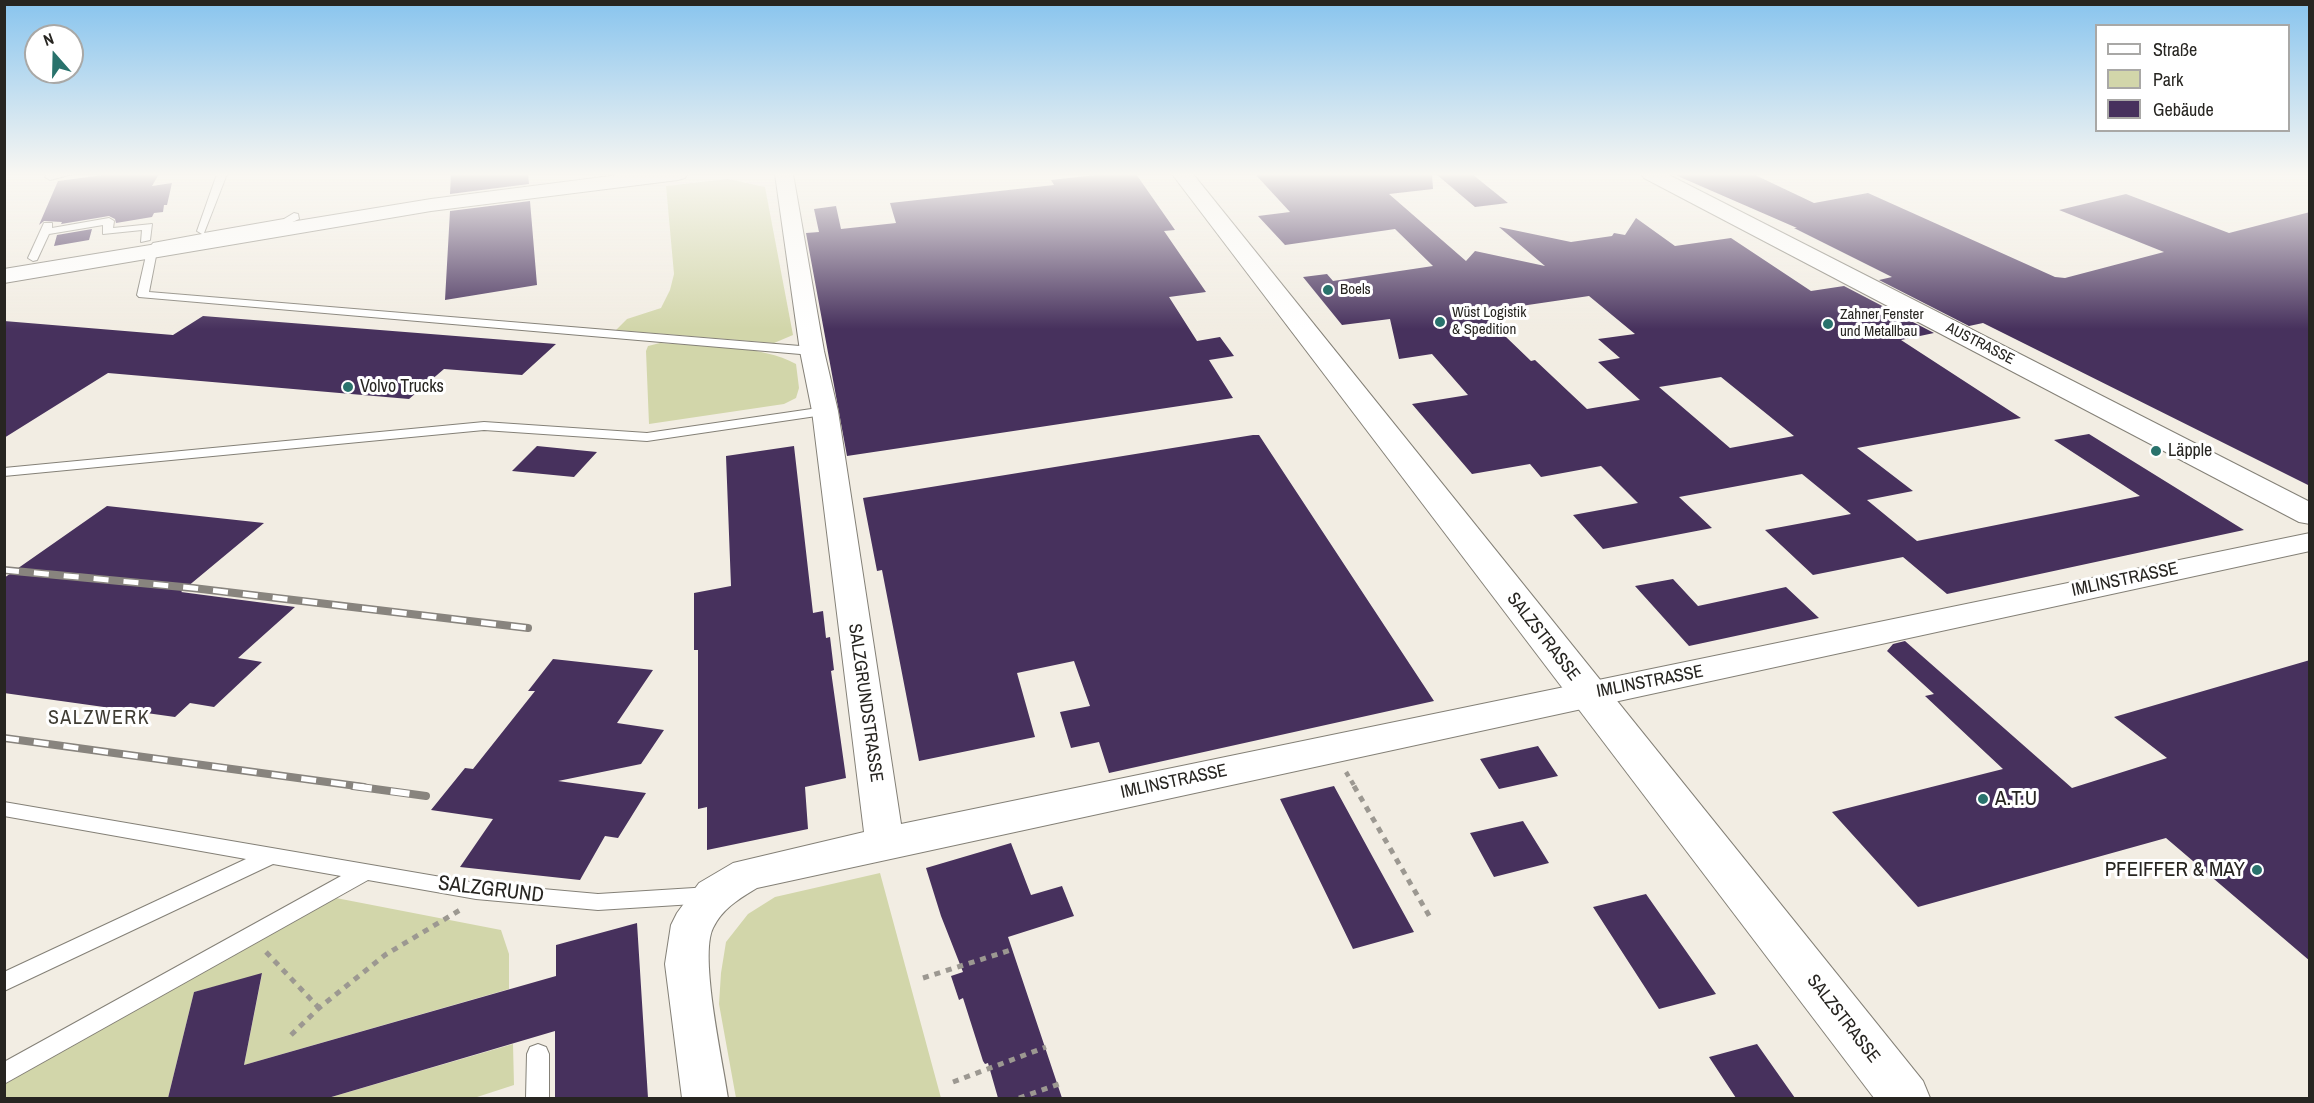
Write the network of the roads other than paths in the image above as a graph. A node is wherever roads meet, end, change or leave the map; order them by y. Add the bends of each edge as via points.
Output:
1 (69, 225) edge
2 (108, 225) edge
3 (204, 225) edge
4 (236, 225) edge
5 (266, 225) edge
6 (287, 225) edge
7 (792, 225) edge
8 (1222, 225) edge
9 (1750, 225) edge
10 (202, 231) junction
11 (148, 245) junction
12 (33, 258) junction
13 (4, 263) edge
14 (4, 276) edge
15 (812, 351) junction
16 (825, 411) junction
17 (4, 472) edge
18 (2310, 515) edge
19 (2310, 542) edge
20 (1588, 694) junction
21 (4, 810) edge
22 (885, 843) junction
23 (272, 856) junction
24 (365, 872) junction
25 (713, 895) junction
26 (4, 982) edge
27 (538, 1054) dead end
28 (4, 1074) edge
29 (538, 1098) edge
30 (705, 1098) edge
31 (1905, 1098) edge

1 - 12 lane via 46,228
2 - 11 lane via 107,232 148,226
3 - 10 lane
4 - 10 main road
5 - 11 lane
6 - 11 main road
7 - 15 street, SALZGRUNDSTRASSE
8 - 20 main road, SALZSTRASSE
9 - 18 main road, AUSTRASSE
10 - 11 main road
11 - 12 main road
11 - 14 main road
11 - 15 lane via 143,295
12 - 13 main road
15 - 16 street, SALZGRUNDSTRASSE
16 - 17 lane via 647,438 484,426
16 - 22 street, SALZGRUNDSTRASSE
19 - 20 street, IMLINSTRASSE
20 - 22 street, IMLINSTRASSE
20 - 31 main road, SALZSTRASSE
21 - 23 lane, SALZGRUND
22 - 25 street via 747,874
23 - 24 lane, SALZGRUND
23 - 26 lane
24 - 25 lane, SALZGRUND via 488,892 598,902
24 - 28 lane
25 - 30 street via 692,925 686,964
27 - 29 lane

